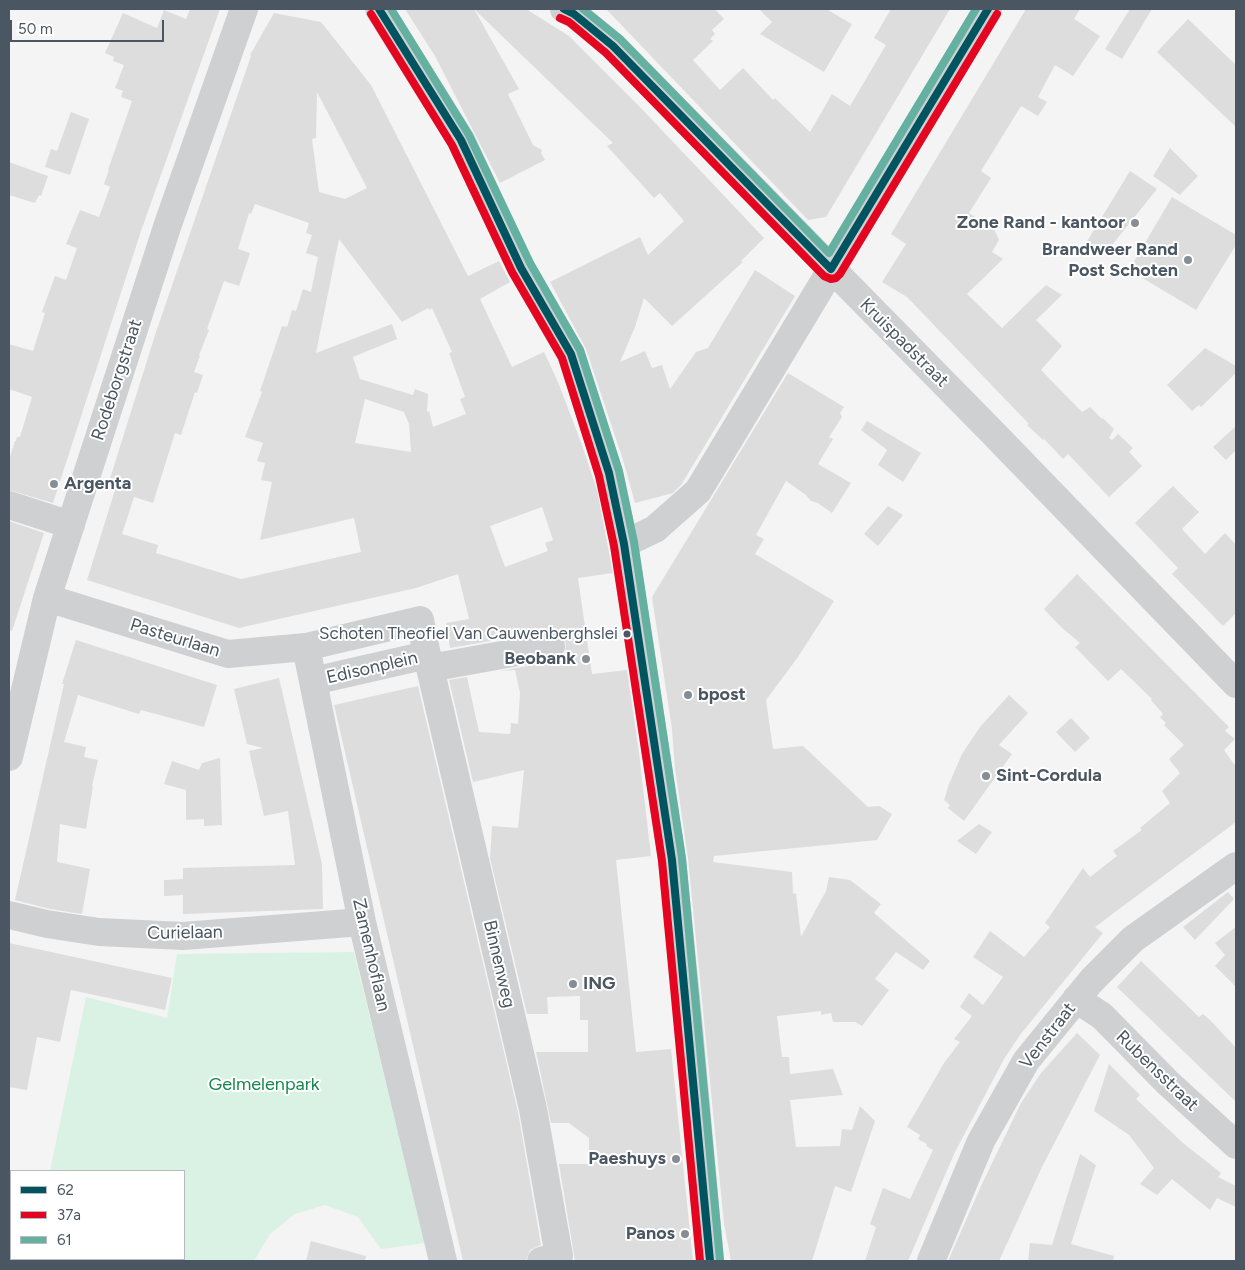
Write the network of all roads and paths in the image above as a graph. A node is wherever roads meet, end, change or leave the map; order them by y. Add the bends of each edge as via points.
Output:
1 (244, 9) edge
2 (379, 9) edge
3 (564, 9) edge
4 (988, 9) edge
5 (831, 269) junction
6 (9, 505) edge
7 (71, 525) junction
8 (624, 544) junction
9 (47, 598) junction
10 (551, 646) dead end
11 (306, 647) junction
12 (429, 662) junction
13 (313, 681) junction
14 (1236, 684) edge
15 (9, 757) edge
16 (1236, 866) edge
17 (9, 914) edge
18 (362, 922) junction
19 (1076, 999) junction
20 (1236, 1145) edge
21 (443, 1261) edge
22 (541, 1261) edge
23 (710, 1261) edge
24 (931, 1261) edge

1 - 7 street, Rodeborgstraat via 168,224
2 - 8 street via 461,140 521,268 571,354 609,472
3 - 5 street, Kruispadstraat via 613,46
4 - 5 street
5 - 8 street via 698,491 654,529
5 - 14 street, Kruispadstraat
6 - 7 street
7 - 9 street, Rodeborgstraat
8 - 23 street via 672,860
9 - 11 street, Pasteurlaan via 228,654
9 - 15 street, Rodeborgstraat
10 - 12 street, Edisonplein
11 - 12 street, Edisonplein via 420,620
11 - 13 street, Zamenhoflaan
12 - 13 street, Edisonplein
12 - 22 street, Binnenweg via 533,1109 559,1256
13 - 18 street, Zamenhoflaan
16 - 19 street, Venstraat via 1133,939
17 - 18 street, Curielaan via 99,932 182,936
18 - 21 street, Zamenhoflaan
19 - 20 street, Rubensstraat via 1102,1016
19 - 24 street, Venstraat via 1026,1061 981,1141

